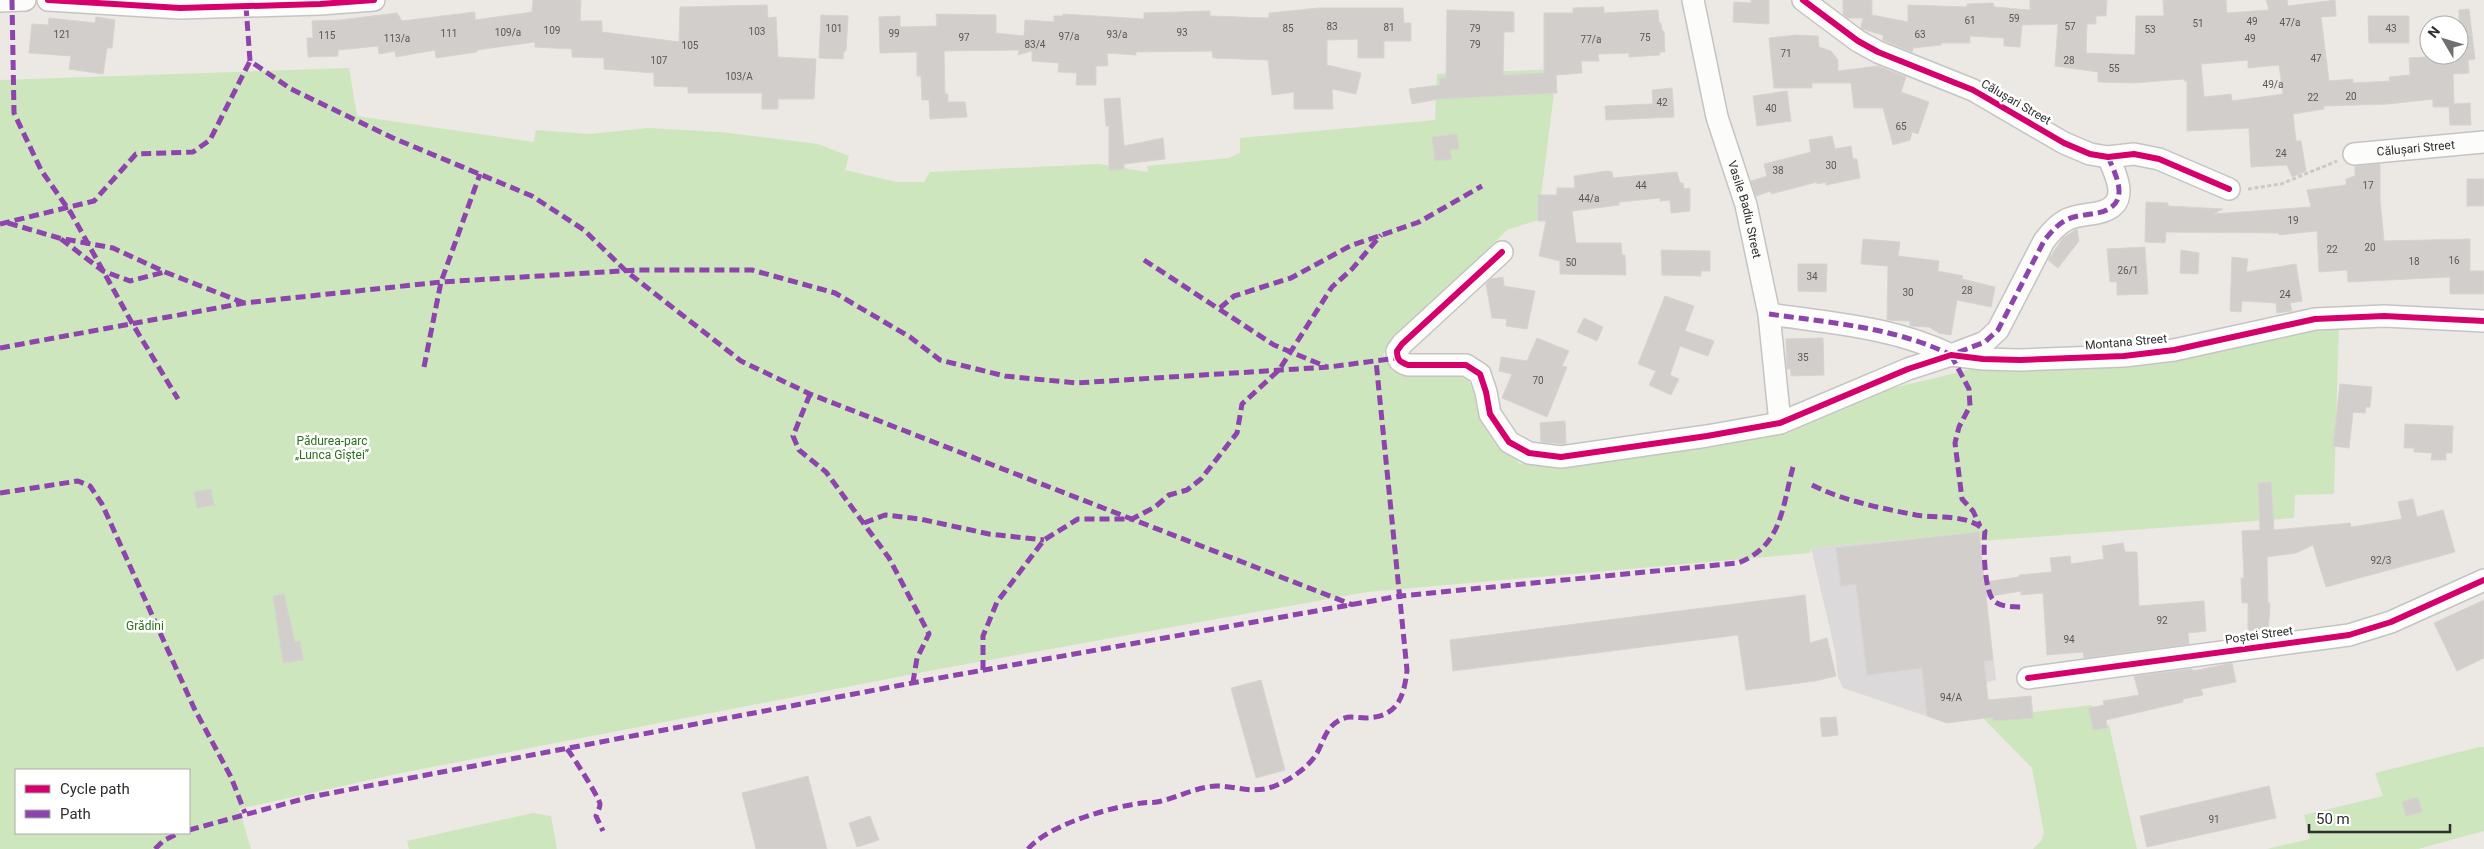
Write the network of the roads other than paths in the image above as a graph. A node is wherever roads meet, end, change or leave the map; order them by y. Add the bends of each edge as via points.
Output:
1 (0, 0) edge
2 (25, 0) edge
3 (48, 0) edge
4 (374, 0) edge
5 (1693, 0) edge
6 (1803, 0) edge
7 (2484, 142) edge
8 (2354, 154) road end
9 (2108, 157) junction
10 (2229, 190) road end
11 (1502, 252) dead end
12 (1769, 314) junction
13 (2484, 321) edge
14 (1951, 355) junction
15 (1780, 423) junction
16 (2484, 580) edge
17 (2028, 678) dead end

1 - 2 street
3 - 4 street via 180,8
5 - 12 street, Vasile Badiu Street via 1717,117 1746,205
6 - 9 street, Călușari Street via 1878,52 1972,90 2064,143 2090,154
7 - 8 street, Călușari Street
9 - 10 street, Călușari Street via 2134,154 2159,159
9 - 14 street via 2119,181 2120,194 2115,203 2107,210 2067,220 2053,230 2044,241 1998,330 1986,342
11 - 15 street, Montana Street via 1402,344 1397,358 1400,363 1408,365 1466,365 1474,369 1482,382 1490,414 1509,442 1520,450 1561,457
12 - 14 street via 1878,330 1928,344
12 - 15 street, Vasile Badiu Street
13 - 14 street, Montana Street via 2384,316 2315,318 2174,350 2124,356 2020,360
14 - 15 street, Montana Street via 1908,369
16 - 17 street, Poștei Street via 2391,622 2349,635

